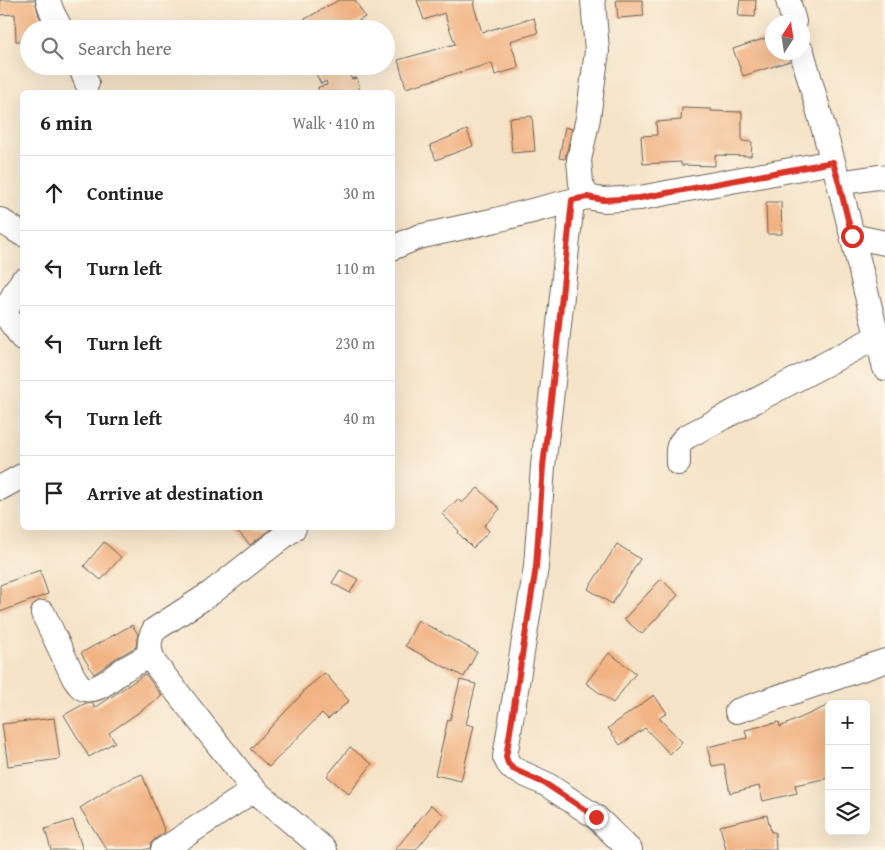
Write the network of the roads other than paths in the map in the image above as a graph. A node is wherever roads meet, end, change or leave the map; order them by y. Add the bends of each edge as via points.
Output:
1 (48, 0) edge
2 (592, 0) edge
3 (788, 0) edge
4 (792, 15) edge
5 (56, 20) edge
6 (804, 60) edge
7 (836, 173) junction
8 (885, 178) edge
9 (579, 199) junction
10 (0, 220) edge
11 (20, 233) edge
12 (852, 236) junction
13 (885, 244) edge
14 (395, 247) edge
15 (20, 285) edge
16 (20, 335) edge
17 (877, 337) junction
18 (885, 368) edge
19 (678, 463) dead end
20 (20, 477) edge
21 (0, 488) edge
22 (291, 530) edge
23 (43, 613) dead end
24 (150, 655) junction
25 (885, 661) edge
26 (736, 711) dead end
27 (254, 790) junction
28 (163, 850) edge
29 (325, 850) edge
30 (630, 850) edge

1 - 5 street
2 - 9 street via 597,50 579,160
3 - 4 street
6 - 7 street
7 - 8 street
7 - 9 street via 640,198
7 - 12 street
9 - 14 street via 418,237
9 - 30 street via 543,466 536,567 506,757 513,769 546,784 596,817
10 - 11 street
12 - 13 street
12 - 17 street
15 - 16 street via 6,312
17 - 18 street
17 - 19 street via 686,437 680,442
20 - 21 street
22 - 24 street via 211,594 154,630 150,638
23 - 24 street via 74,678 86,689 97,688
24 - 27 street
25 - 26 street
27 - 28 street
27 - 29 street

